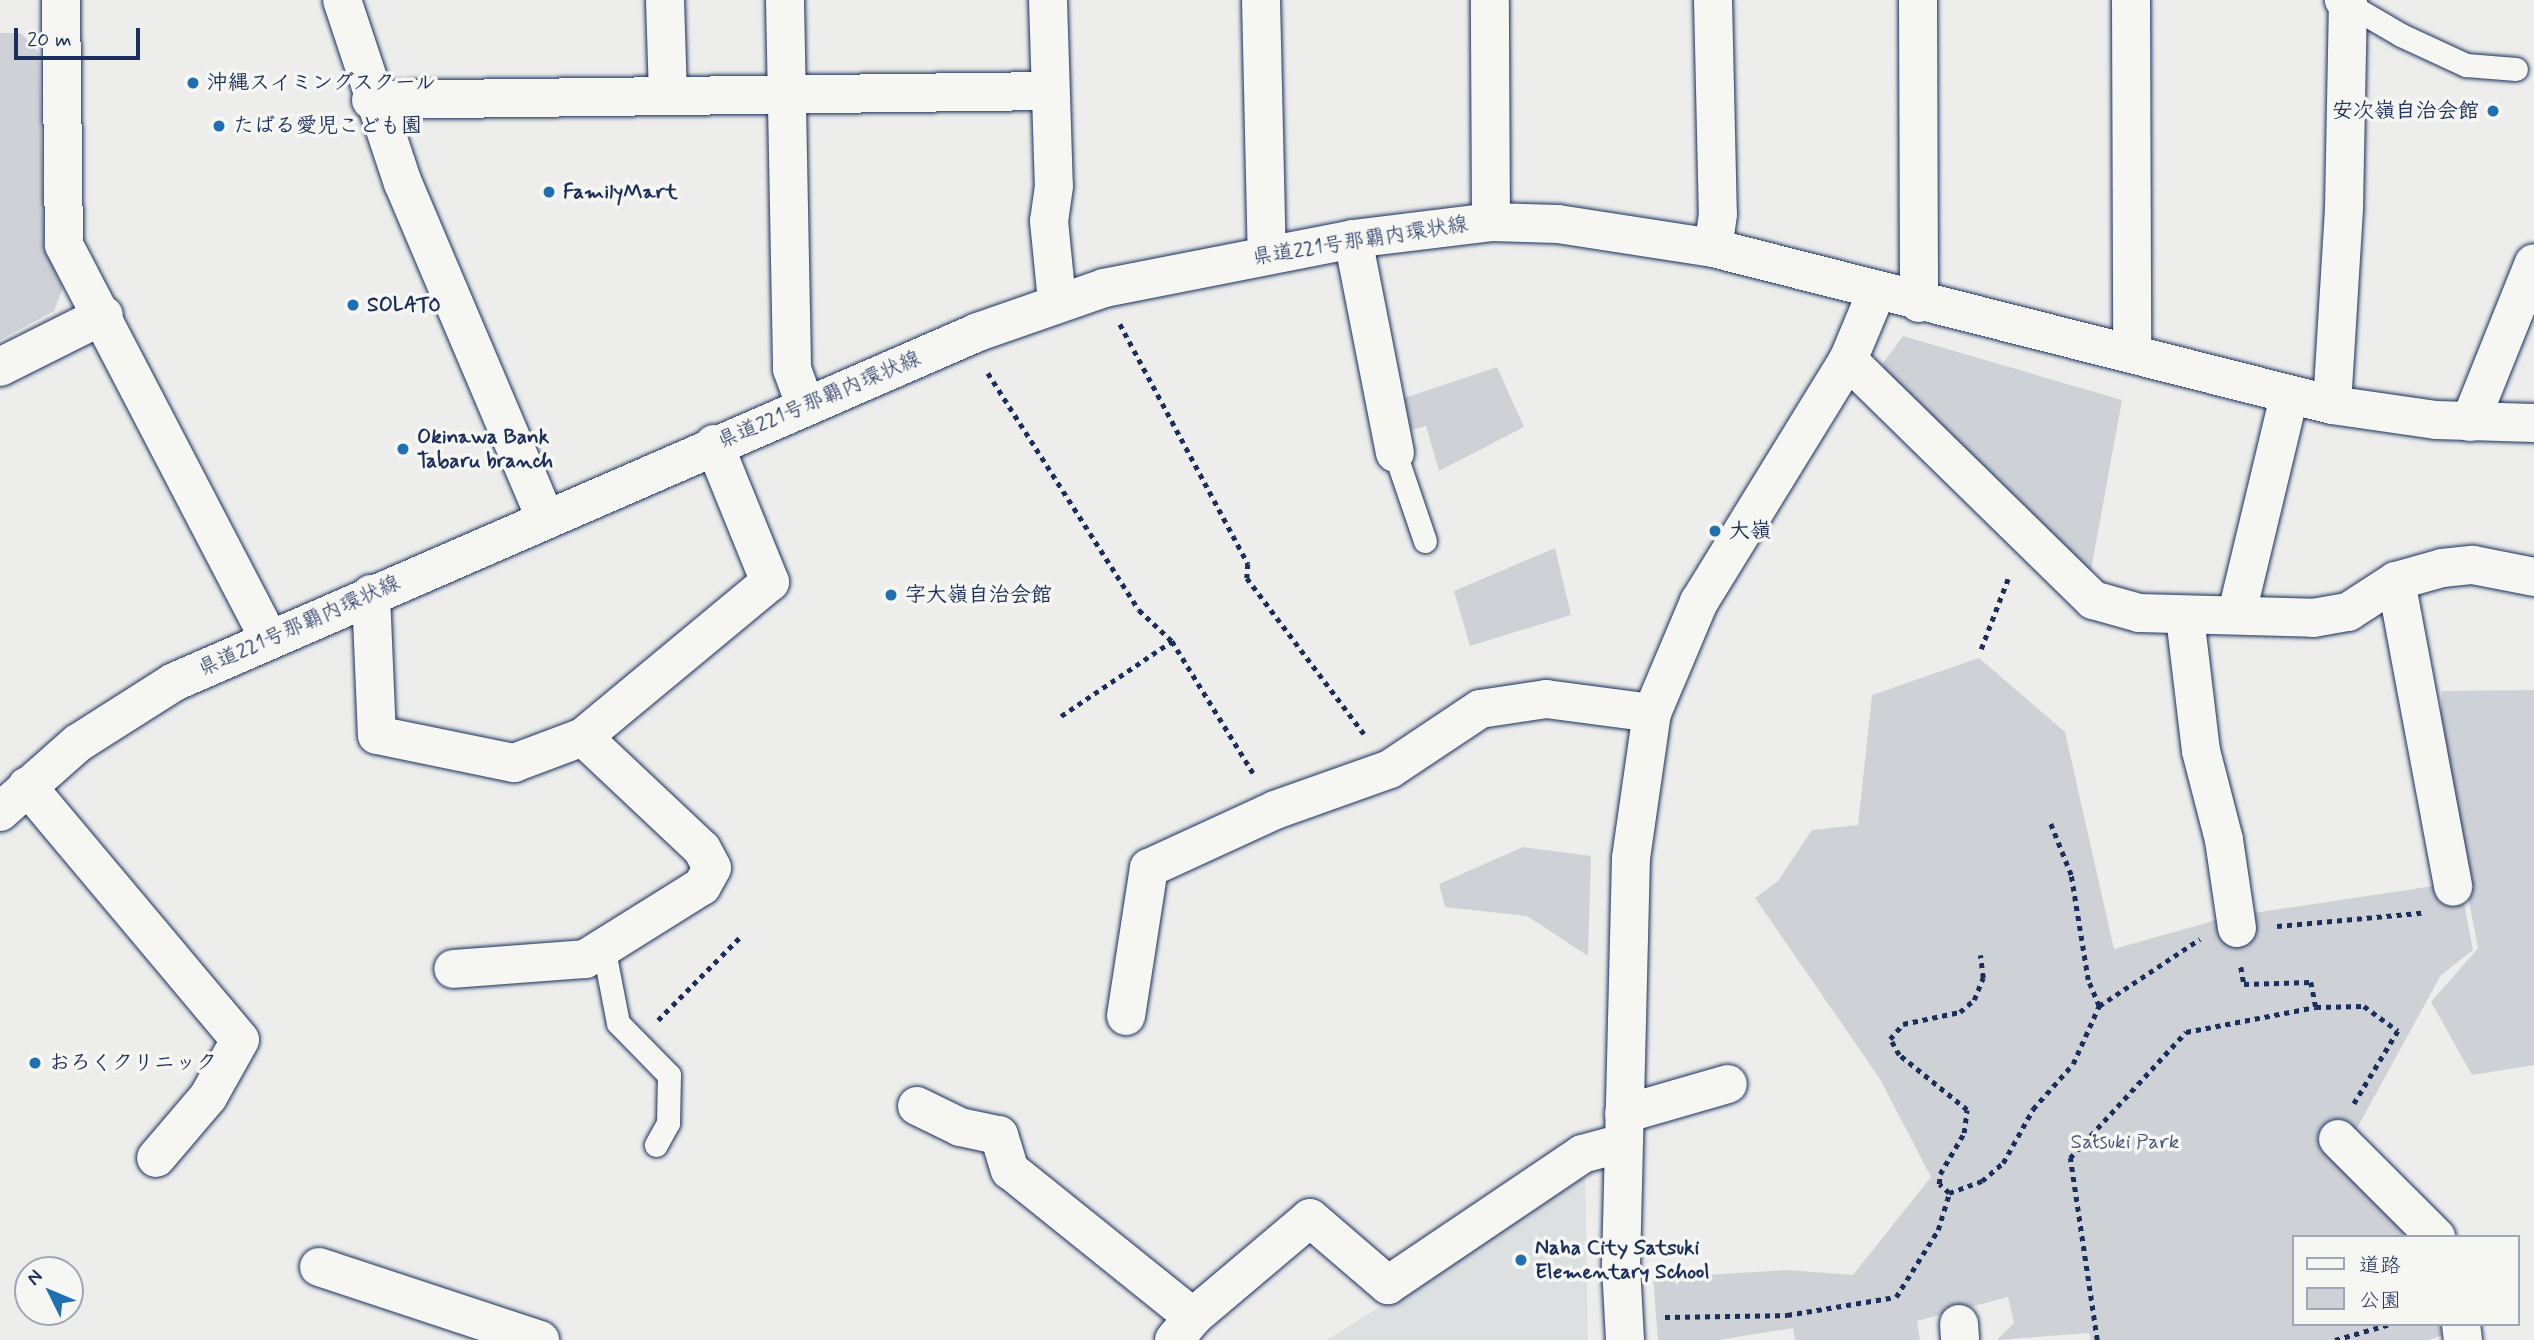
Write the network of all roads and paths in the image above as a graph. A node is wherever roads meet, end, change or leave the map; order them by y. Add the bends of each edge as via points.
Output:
1 (61, 0) edge
2 (342, 0) edge
3 (665, 0) edge
4 (785, 0) edge
5 (1048, 0) edge
6 (1261, 0) edge
7 (1490, 0) edge
8 (1713, 0) edge
9 (1918, 0) edge
10 (2131, 0) edge
11 (2348, 1) edge
12 (2516, 69) dead end
13 (1050, 91) junction
14 (668, 94) junction
15 (788, 94) junction
16 (371, 100) junction
17 (1491, 222) junction
18 (1353, 239) junction
19 (1713, 248) junction
20 (1267, 255) junction
21 (2534, 263) edge
22 (1876, 293) junction
23 (1057, 301) junction
24 (1919, 303) junction
25 (104, 315) junction
26 (1120, 324) dead end
27 (2132, 354) junction
28 (1848, 360) junction
29 (0, 367) edge
30 (988, 371) dead end
31 (2289, 396) junction
32 (805, 405) junction
33 (2332, 405) junction
34 (2470, 422) junction
35 (2534, 423) edge
36 (714, 444) junction
37 (1395, 453) joint
38 (545, 517) junction
39 (2024, 536) junction
40 (1425, 541) dead end
41 (2534, 577) edge
42 (2396, 581) junction
43 (371, 594) junction
44 (2237, 613) junction
45 (2185, 617) junction
46 (269, 638) junction
47 (1172, 641) junction
48 (1981, 649) dead end
49 (1653, 713) junction
50 (1061, 716) dead end
51 (583, 737) junction
52 (1390, 768) junction
53 (27, 786) junction
54 (1275, 810) junction
55 (0, 812) edge
56 (2049, 820) dead end
57 (2453, 887) joint
58 (741, 936) dead end
59 (2239, 946) junction
60 (604, 951) junction
61 (1980, 955) dead end
62 (453, 969) dead end
63 (2099, 1006) junction
64 (2316, 1007) junction
65 (1126, 1016) dead end
66 (636, 1042) junction
67 (1728, 1084) dead end
68 (917, 1106) dead end
69 (1624, 1128) junction
70 (2338, 1139) joint
71 (656, 1145) dead end
72 (156, 1158) dead end
73 (1949, 1193) junction
74 (2434, 1235) edge
75 (319, 1267) dead end
76 (2383, 1326) edge
77 (1184, 1328) edge
78 (1624, 1329) edge
79 (540, 1340) edge
80 (2097, 1340) edge
81 (2335, 1340) edge

1 - 25 street via 64,246
2 - 16 street
3 - 14 street
4 - 15 street
5 - 13 street
6 - 20 street
7 - 17 street, 県道221号那覇内環状線
8 - 19 street via 1718,214
9 - 24 street
10 - 27 street
11 - 12 lane via 2466,65
11 - 33 street via 2344,208
13 - 15 street
13 - 23 street via 1054,186 1049,220
14 - 15 street
14 - 16 street
15 - 32 street via 792,369
16 - 38 street
17 - 18 street, 県道221号那覇内環状線
17 - 19 street via 1558,224
18 - 20 street, 県道221号那覇内環状線
18 - 37 street
19 - 22 street
20 - 23 street, 県道221号那覇内環状線
21 - 34 street
22 - 24 street
22 - 28 street
23 - 32 street, 県道221号那覇内環状線
24 - 27 street
25 - 29 street
25 - 46 street
26 - 52 path via 1248,564 1247,578
27 - 31 street
28 - 39 street
28 - 49 street via 1699,602
30 - 47 path via 1139,610
31 - 33 street
31 - 44 street
32 - 36 street, 県道221号那覇内環状線
33 - 34 street
34 - 35 street
36 - 38 street, 県道221号那覇内環状線
36 - 51 street via 770,582
37 - 40 lane
38 - 43 street, 県道221号那覇内環状線
39 - 45 street via 2093,600 2139,613
39 - 48 path
41 - 42 street via 2473,565
42 - 44 street via 2348,612 2313,618
42 - 57 street
43 - 46 street, 県道221号那覇内環状線
43 - 51 street via 377,736 514,763
44 - 45 street
45 - 59 street via 2202,751 2224,840
46 - 53 street, 県道221号那覇内環状線 via 122,713
47 - 50 path
47 - 54 path
49 - 52 street via 1546,699 1480,709
49 - 69 street via 1631,858
51 - 60 street via 702,849 712,868 702,886
52 - 54 street
53 - 55 street, 県道221号那覇内環状線
53 - 72 street via 240,1040 208,1097
54 - 65 street via 1149,868
56 - 63 path via 2071,875 2088,980
57 - 59 path via 2447,901 2430,912
58 - 66 path
59 - 63 path via 2201,938
59 - 64 path via 2244,984 2311,982
60 - 62 street via 585,959
60 - 66 lane via 618,1023
61 - 73 path via 1983,978 1974,1000 1960,1012 1903,1024 1890,1039 1899,1055 1967,1110 1964,1133 1940,1174 1939,1184
63 - 73 path via 2073,1064 2033,1110 2003,1163 1982,1181
64 - 70 path via 2364,1006 2398,1031
64 - 80 path via 2186,1032 2070,1158
66 - 71 lane via 669,1075 668,1124
67 - 69 street
68 - 77 street via 960,1127 999,1135 1010,1170
69 - 77 street via 1388,1285 1310,1218
69 - 78 street
70 - 74 street
73 - 78 path via 1938,1230 1896,1297 1787,1315
75 - 79 street
76 - 81 path

